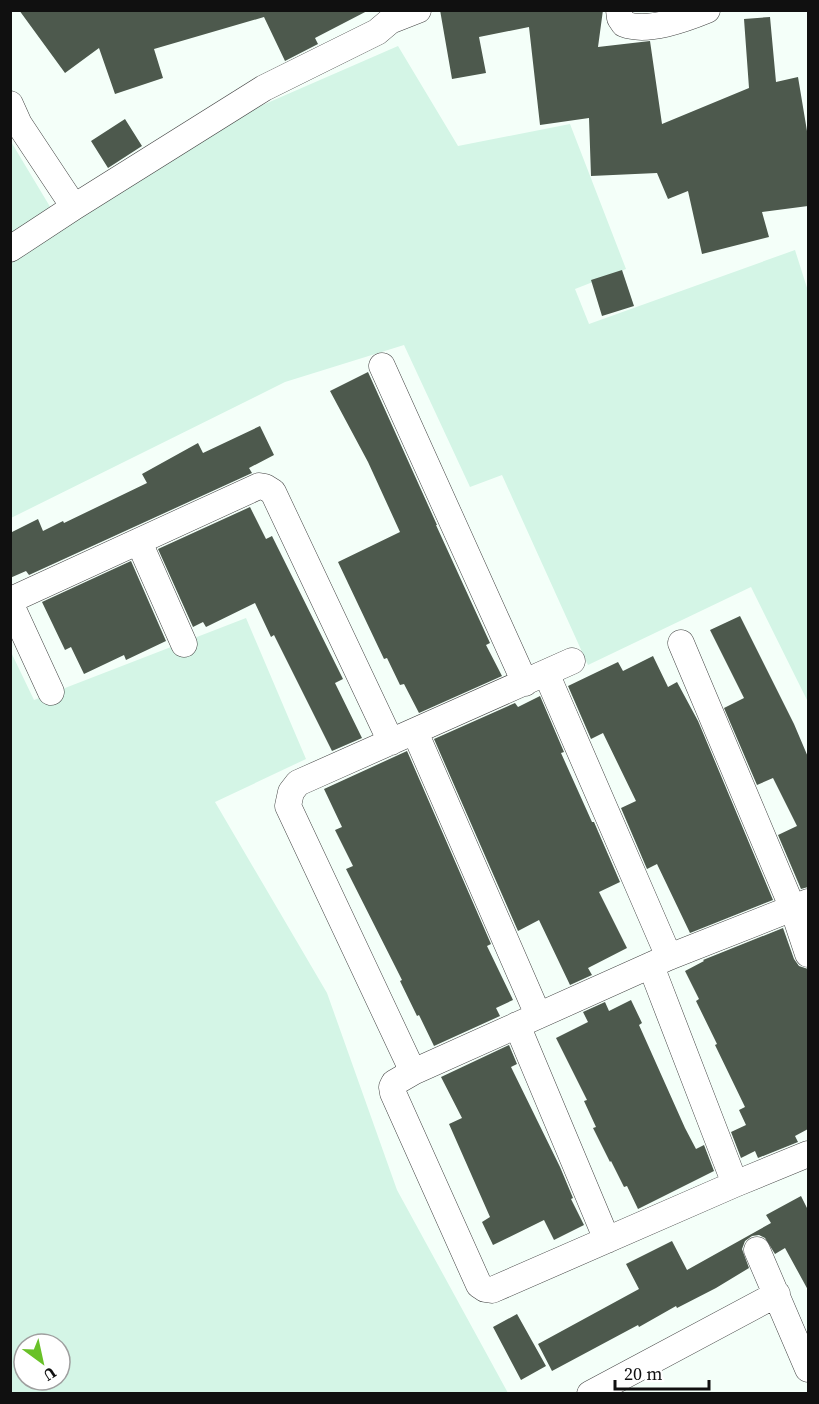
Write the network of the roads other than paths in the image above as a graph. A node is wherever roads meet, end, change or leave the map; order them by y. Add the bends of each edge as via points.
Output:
1 (418, 10) edge
2 (619, 10) edge
3 (707, 10) edge
4 (388, 16) edge
5 (10, 104) edge
6 (74, 207) junction
7 (10, 249) edge
8 (382, 366) dead end
9 (139, 542) junction
10 (681, 643) dead end
11 (184, 644) dead end
12 (572, 661) dead end
13 (535, 678) junction
14 (51, 692) dead end
15 (416, 732) junction
16 (391, 742) junction
17 (801, 906) edge
18 (808, 954) edge
19 (660, 962) junction
20 (528, 1020) junction
21 (413, 1072) junction
22 (808, 1154) edge
23 (735, 1184) junction
24 (607, 1240) junction
25 (757, 1250) dead end
26 (777, 1294) junction
27 (808, 1369) edge
28 (590, 1394) edge

1 - 4 street
2 - 3 street via 624,24 636,28 680,20
4 - 6 street via 377,32 264,88
5 - 6 street
6 - 7 street
8 - 13 street
9 - 11 street
9 - 14 street via 12,601
9 - 16 street via 259,486 270,489
10 - 17 street
12 - 13 street
13 - 15 street
13 - 19 street
15 - 16 street
15 - 20 street
16 - 21 street via 298,783 288,806
17 - 18 street
17 - 19 street
19 - 20 street
19 - 23 street
20 - 21 street
20 - 24 street
21 - 24 street via 394,1083 393,1093 482,1288 492,1290
22 - 23 street
23 - 24 street
25 - 26 street
26 - 27 street
26 - 28 street

